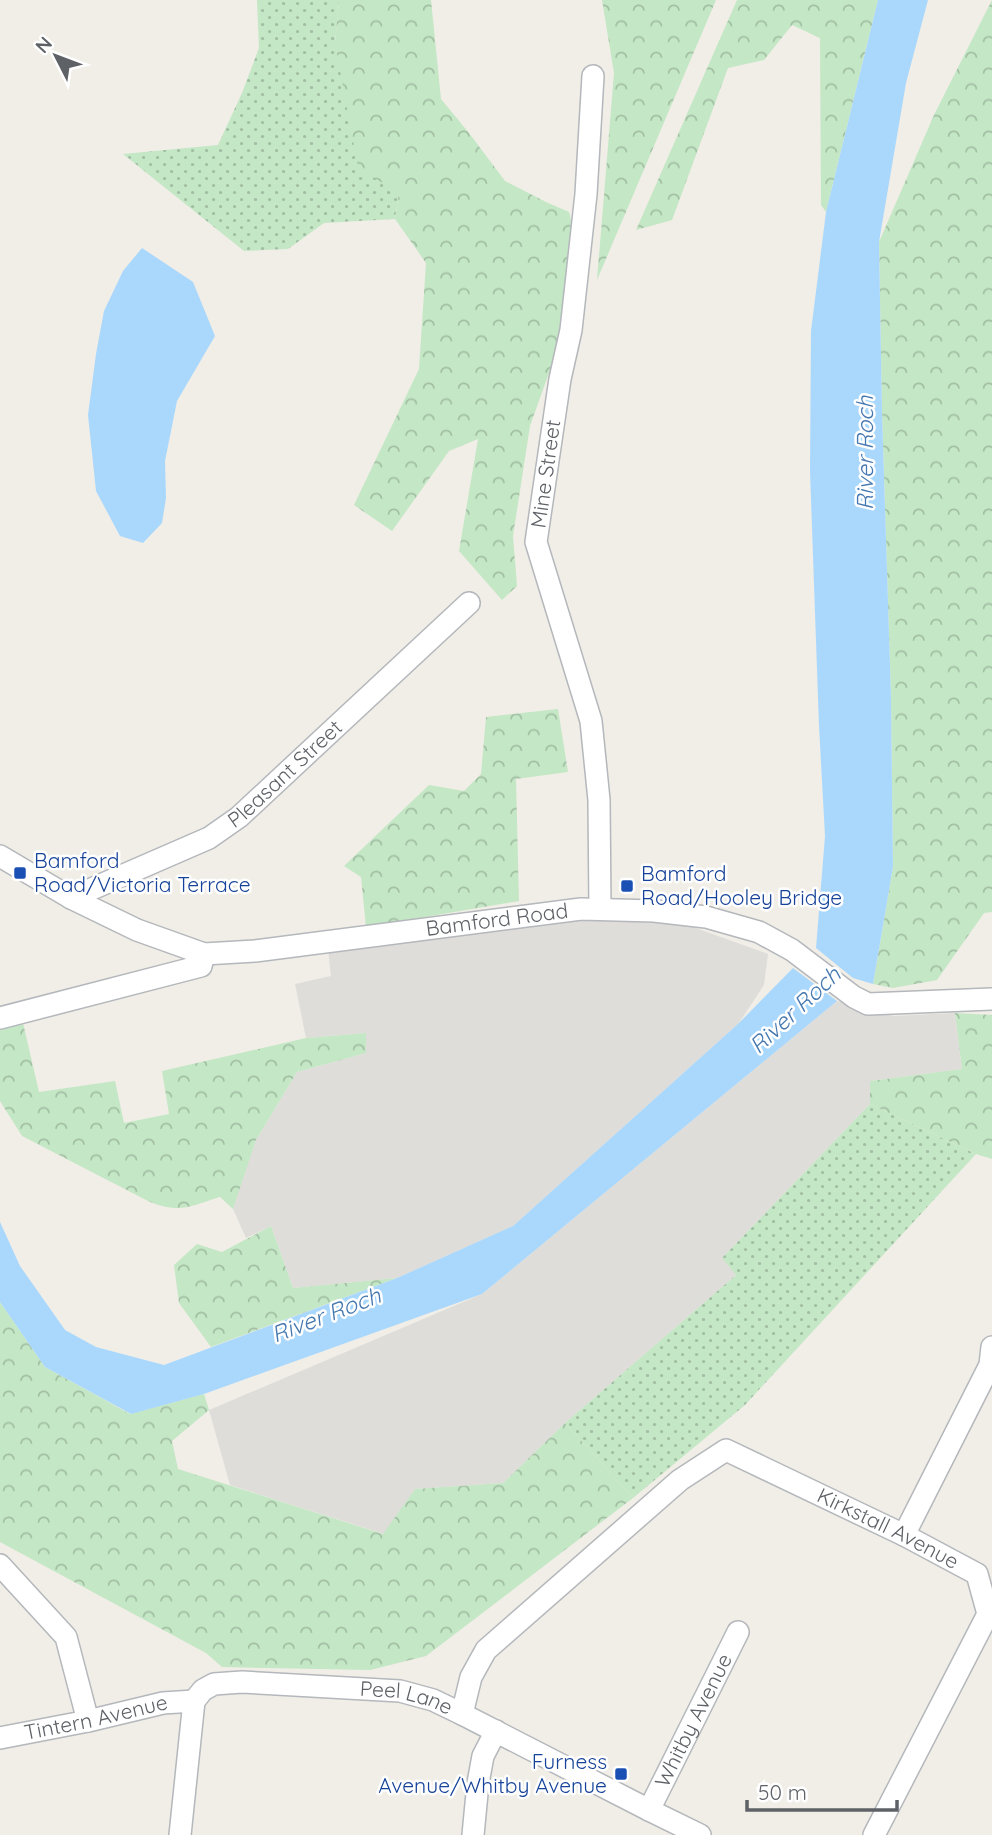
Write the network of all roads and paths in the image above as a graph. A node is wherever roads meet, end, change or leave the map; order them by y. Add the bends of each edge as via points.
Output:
1 (593, 76) dead end
2 (469, 603) dead end
3 (0, 856) edge
4 (71, 898) junction
5 (600, 909) junction
6 (204, 954) junction
7 (992, 999) edge
8 (0, 1017) edge
9 (991, 1359) edge
10 (726, 1450) joint
11 (904, 1535) junction
12 (0, 1565) edge
13 (738, 1632) dead end
14 (194, 1702) junction
15 (462, 1714) junction
16 (88, 1721) junction
17 (496, 1731) junction
18 (0, 1738) edge
19 (649, 1810) junction
20 (180, 1835) edge
21 (473, 1835) edge
22 (700, 1835) edge
23 (874, 1835) edge

1 - 5 street, Mine Street via 571,330 536,542 591,721 599,800
2 - 4 street, Pleasant Street via 239,817 209,838
3 - 4 street, Bamford Road
4 - 6 street, Bamford Road via 137,930
5 - 6 street, Bamford Road
5 - 7 street, Bamford Road via 706,917 759,932 868,1004
6 - 8 street via 201,966
9 - 11 street
10 - 11 street, Kirkstall Avenue
10 - 15 street, Peel Lane via 680,1480 486,1650 471,1677
11 - 23 street, Kirkstall Avenue via 977,1574 988,1614
12 - 16 street via 66,1637
13 - 19 street, Whitby Avenue
14 - 15 street, Peel Lane via 214,1684 242,1682 400,1692
14 - 16 street, Tintern Avenue via 163,1703
14 - 20 street
15 - 17 street
16 - 18 street, Tintern Avenue
17 - 19 street
17 - 21 street via 483,1756
19 - 22 street

